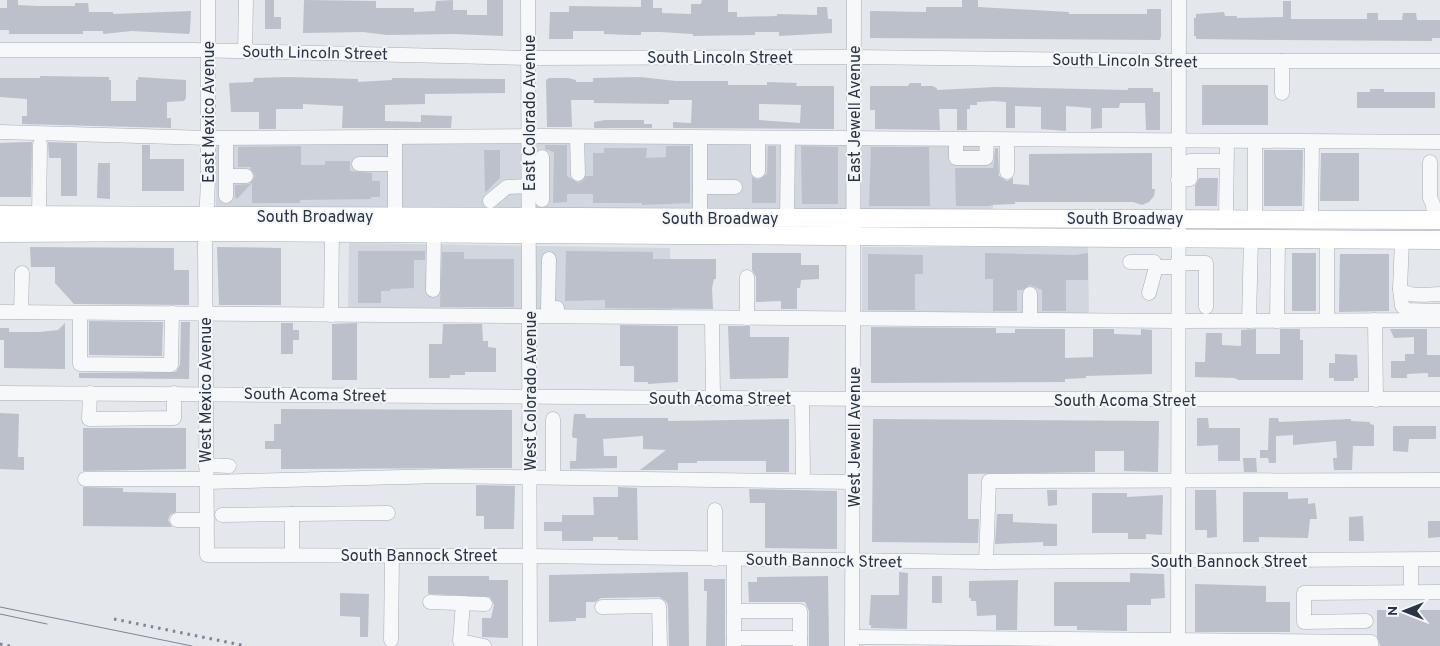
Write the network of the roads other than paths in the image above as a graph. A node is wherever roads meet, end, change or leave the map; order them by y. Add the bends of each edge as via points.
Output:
1 (208, 0) edge
2 (246, 0) edge
3 (528, 0) edge
4 (854, 0) edge
5 (1179, 0) edge
6 (0, 50) edge
7 (208, 50) junction
8 (246, 51) junction
9 (854, 57) junction
10 (528, 58) junction
11 (1179, 61) junction
12 (1282, 61) junction
13 (1440, 61) edge
14 (1282, 93) dead end
15 (0, 132) edge
16 (529, 136) junction
17 (395, 137) junction
18 (577, 137) junction
19 (209, 138) junction
20 (700, 138) junction
21 (758, 138) junction
22 (788, 139) junction
23 (854, 139) junction
24 (1007, 141) junction
25 (1178, 142) junction
26 (1227, 142) junction
27 (1255, 142) junction
28 (1312, 142) junction
29 (1440, 142) edge
30 (40, 144) dead end
31 (226, 144) dead end
32 (1226, 161) junction
33 (1430, 162) dead end
34 (359, 164) dead end
35 (395, 164) junction
36 (758, 171) dead end
37 (1007, 172) dead end
38 (578, 174) dead end
39 (246, 176) dead end
40 (226, 178) junction
41 (208, 180) junction
42 (1178, 180) junction
43 (700, 187) junction
44 (735, 187) dead end
45 (536, 194) junction
46 (226, 196) dead end
47 (490, 202) dead end
48 (0, 215) edge
49 (39, 216) junction
50 (395, 217) junction
51 (700, 218) junction
52 (786, 218) junction
53 (1226, 218) junction
54 (1255, 219) junction
55 (1311, 219) junction
56 (1437, 220) edge
57 (206, 224) junction
58 (529, 226) junction
59 (855, 227) junction
60 (1177, 228) junction
61 (0, 233) edge
62 (332, 233) junction
63 (434, 234) junction
64 (1251, 238) junction
65 (1278, 238) junction
66 (1327, 239) junction
67 (1402, 240) junction
68 (1440, 240) edge
69 (548, 259) dead end
70 (1130, 262) dead end
71 (1177, 265) junction
72 (1156, 267) junction
73 (22, 273) dead end
74 (747, 277) dead end
75 (1400, 289) junction
76 (432, 290) dead end
77 (1149, 293) dead end
78 (1030, 294) dead end
79 (1440, 294) edge
80 (1206, 307) dead end
81 (1440, 311) edge
82 (0, 312) edge
83 (21, 312) junction
84 (80, 313) junction
85 (172, 313) junction
86 (205, 313) junction
87 (332, 315) junction
88 (529, 316) junction
89 (557, 316) junction
90 (712, 318) junction
91 (747, 318) junction
92 (854, 319) junction
93 (1030, 319) junction
94 (1327, 320) junction
95 (1375, 320) junction
96 (1440, 320) edge
97 (1177, 321) junction
98 (1249, 321) junction
99 (1277, 321) junction
100 (90, 393) junction
101 (174, 393) junction
102 (204, 393) junction
103 (0, 394) edge
104 (530, 396) junction
105 (712, 398) junction
106 (802, 399) junction
107 (854, 399) junction
108 (1440, 399) edge
109 (1177, 400) junction
110 (1376, 400) junction
111 (553, 419) dead end
112 (530, 456) junction
113 (553, 456) junction
114 (229, 466) dead end
115 (553, 471) dead end
116 (803, 473) dead end
117 (206, 475) junction
118 (530, 477) junction
119 (85, 479) dead end
120 (1177, 480) junction
121 (1440, 480) edge
122 (853, 482) junction
123 (715, 510) dead end
124 (388, 513) dead end
125 (292, 514) junction
126 (222, 515) dead end
127 (177, 520) dead end
128 (207, 520) junction
129 (207, 555) joint
130 (292, 555) junction
131 (392, 555) junction
132 (530, 556) junction
133 (715, 559) junction
134 (734, 559) junction
135 (1411, 560) junction
136 (1440, 560) edge
137 (853, 561) junction
138 (1178, 561) junction
139 (986, 562) junction
140 (1411, 592) junction
141 (1440, 592) edge
142 (430, 602) dead end
143 (463, 603) junction
144 (485, 604) dead end
145 (602, 607) dead end
146 (734, 611) junction
147 (1366, 621) dead end
148 (391, 640) dead end
149 (734, 642) edge
150 (800, 642) edge
151 (852, 642) edge
152 (1178, 644) edge
153 (1313, 644) edge
154 (484, 646) edge
155 (530, 646) edge
156 (660, 646) edge
157 (1371, 646) edge

1 - 7 street, East Mexico Avenue
2 - 8 street
3 - 10 street, East Colorado Avenue
4 - 9 street, East Jewell Avenue
5 - 11 street
6 - 7 street, South Lincoln Street
7 - 8 street, South Lincoln Street
7 - 19 street, East Mexico Avenue
8 - 10 street, South Lincoln Street
9 - 10 street, South Lincoln Street
9 - 11 street, South Lincoln Street
9 - 23 street, East Jewell Avenue
10 - 16 street, East Colorado Avenue
11 - 12 street, South Lincoln Street
11 - 25 street
12 - 13 street, South Lincoln Street
12 - 14 street
15 - 19 street
16 - 17 street
16 - 18 street
16 - 45 street, East Colorado Avenue via 538,164
17 - 19 street
17 - 35 street
18 - 20 street
18 - 38 street
19 - 41 street, East Mexico Avenue
20 - 21 street
20 - 43 street
21 - 22 street
21 - 36 street
22 - 23 street
22 - 52 street
23 - 24 street via 956,140 956,158 986,158 987,140
23 - 59 street, East Jewell Avenue
24 - 25 street
24 - 37 street
25 - 26 street
25 - 42 street
26 - 27 street
26 - 32 street
27 - 28 street
27 - 54 street
28 - 29 street
28 - 55 street
30 - 49 street
31 - 40 street
32 - 42 street via 1190,161 1190,179
32 - 53 street
33 - 56 street via 1430,198
34 - 35 street
35 - 50 street
39 - 40 street
40 - 41 street
40 - 46 street
41 - 57 street, East Mexico Avenue
42 - 60 street
43 - 44 street
43 - 51 street
45 - 47 street via 507,187
45 - 58 street, East Colorado Avenue
48 - 49 main road, South Broadway
49 - 57 main road, South Broadway
50 - 57 main road, South Broadway
50 - 58 main road, South Broadway
51 - 52 main road, South Broadway
51 - 58 main road, South Broadway
52 - 59 main road, South Broadway
53 - 54 main road, South Broadway
53 - 60 main road, South Broadway
54 - 55 main road, South Broadway
55 - 56 main road, South Broadway
57 - 61 main road, South Broadway
57 - 62 main road, South Broadway
57 - 86 street, West Mexico Avenue
58 - 59 main road, South Broadway
58 - 63 main road, South Broadway
58 - 88 street, West Colorado Avenue
59 - 60 main road, South Broadway
59 - 92 street, West Jewell Avenue
60 - 64 main road, South Broadway
60 - 71 street
62 - 63 main road, South Broadway
62 - 87 street
63 - 76 street
64 - 65 main road, South Broadway
64 - 98 street
65 - 66 main road, South Broadway
65 - 99 street
66 - 67 main road, South Broadway
66 - 94 street
67 - 68 main road, South Broadway
67 - 75 street
69 - 89 street via 548,308 557,308
70 - 72 street via 1154,262
71 - 72 street
71 - 80 street via 1206,263
71 - 97 street
72 - 77 street
73 - 83 street
74 - 91 street
75 - 79 street via 1404,293
75 - 81 street via 1402,306 1407,310
78 - 93 street
82 - 83 street
83 - 84 street
84 - 85 street
84 - 85 street via 80,364 172,365
85 - 86 street
86 - 87 street
86 - 102 street, West Mexico Avenue
87 - 88 street
88 - 89 street
88 - 104 street, West Colorado Avenue
89 - 90 street
90 - 91 street
90 - 105 street
91 - 92 street
92 - 93 street
92 - 107 street, West Jewell Avenue
93 - 97 street
94 - 95 street
94 - 99 street
95 - 96 street
95 - 110 street
97 - 98 street
97 - 109 street
98 - 99 street
100 - 101 street, South Acoma Street
100 - 101 street via 89,418 174,418
100 - 103 street, South Acoma Street
101 - 102 street, South Acoma Street
102 - 104 street, South Acoma Street
102 - 117 street, West Mexico Avenue
104 - 105 street, South Acoma Street
104 - 112 street, West Colorado Avenue
105 - 106 street, South Acoma Street
106 - 107 street, South Acoma Street
106 - 116 street
107 - 109 street, South Acoma Street
107 - 122 street, West Jewell Avenue
108 - 110 street, South Acoma Street
109 - 110 street, South Acoma Street
109 - 120 street
111 - 113 street
112 - 113 street
112 - 118 street, West Colorado Avenue
113 - 115 street
114 - 117 street
117 - 118 street
117 - 119 street
117 - 128 street, West Mexico Avenue
118 - 122 street
118 - 132 street, West Colorado Avenue
120 - 121 street
120 - 138 street
120 - 139 street via 989,481
122 - 137 street, West Jewell Avenue
123 - 133 street
124 - 125 street
125 - 126 street
125 - 130 street
127 - 128 street
128 - 129 street, West Mexico Avenue
129 - 130 street, South Bannock Street
130 - 131 street, South Bannock Street
131 - 132 street, South Bannock Street
131 - 148 street
132 - 133 street, South Bannock Street
132 - 155 street, West Colorado Avenue
133 - 134 street, South Bannock Street
134 - 137 street, South Bannock Street
134 - 146 street
135 - 136 street, South Bannock Street
135 - 138 street, South Bannock Street
135 - 140 street
137 - 139 street, South Bannock Street
137 - 151 street, West Jewell Avenue
138 - 139 street, South Bannock Street
138 - 152 street
140 - 141 street
140 - 147 street via 1304,593 1304,622
142 - 143 street
143 - 144 street
143 - 154 street via 460,641
145 - 156 street via 659,606
146 - 149 street
146 - 150 street via 800,611
149 - 150 street
151 - 152 street
152 - 153 street
153 - 157 street via 1371,642

